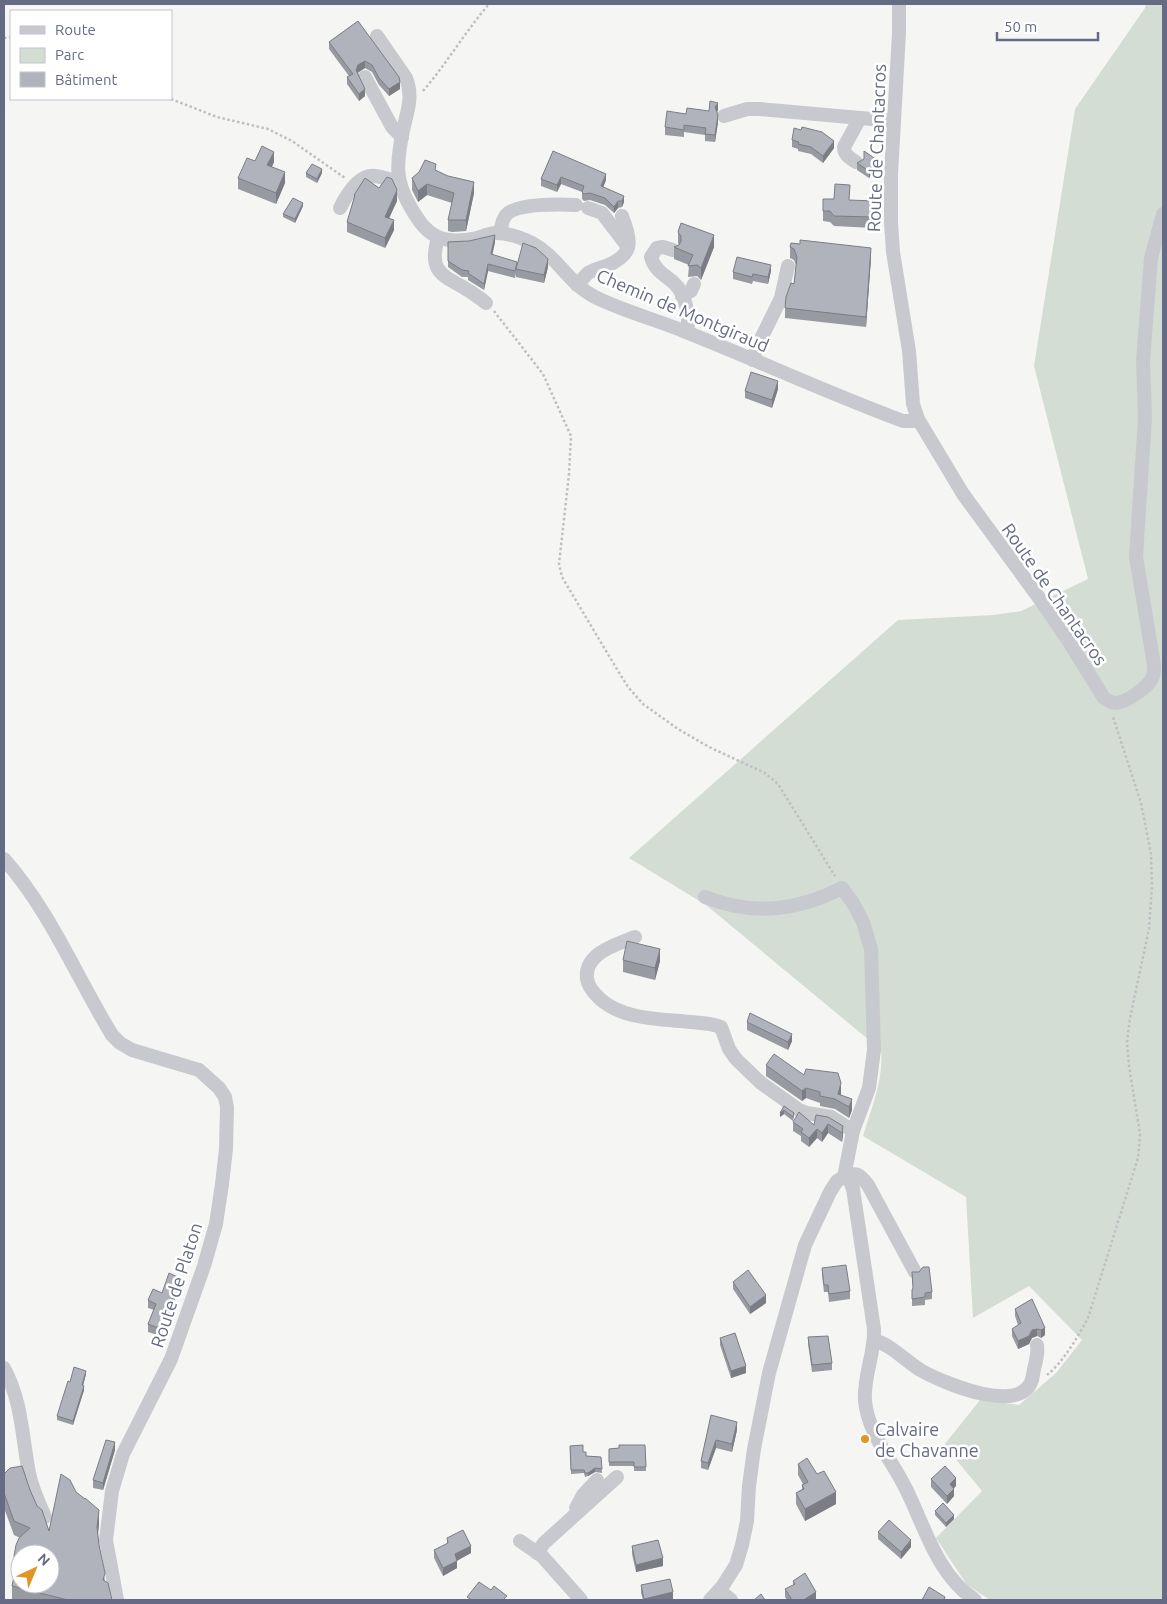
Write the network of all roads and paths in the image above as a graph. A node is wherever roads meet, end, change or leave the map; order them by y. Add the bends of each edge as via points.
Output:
1 (489, 4) edge
2 (899, 4) edge
3 (377, 36) dead end
4 (364, 77) dead end
5 (172, 99) edge
6 (410, 108) junction
7 (724, 116) dead end
8 (860, 118) junction
9 (894, 121) junction
10 (402, 137) junction
11 (856, 162) edge
12 (399, 182) junction
13 (354, 186) junction
14 (340, 208) dead end
15 (1163, 214) edge
16 (622, 216) dead end
17 (500, 234) junction
18 (438, 238) junction
19 (628, 247) junction
20 (673, 250) edge
21 (784, 267) dead end
22 (694, 284) dead end
23 (578, 285) junction
24 (682, 296) junction
25 (486, 303) joint
26 (686, 332) junction
27 (749, 359) junction
28 (918, 419) junction
29 (1114, 703) junction
30 (4, 859) edge
31 (842, 888) junction
32 (705, 897) dead end
33 (635, 936) dead end
34 (853, 1131) junction
35 (844, 1177) junction
36 (915, 1272) edge
37 (875, 1341) junction
38 (1037, 1346) dead end
39 (4, 1368) edge
40 (1031, 1385) junction
41 (617, 1477) dead end
42 (597, 1480) dead end
43 (573, 1516) junction
44 (45, 1517) edge
45 (520, 1541) dead end
46 (537, 1553) junction
47 (714, 1595) edge
48 (117, 1600) edge
49 (581, 1600) edge
50 (731, 1600) edge
51 (975, 1600) edge

1 - 6 path
2 - 9 street, Route de Chantacros
3 - 6 street via 406,78
4 - 10 street via 392,127
5 - 13 path via 217,117 268,129 292,141
6 - 10 street
7 - 8 street via 746,109 760,109
8 - 9 street
8 - 11 street via 844,147 846,155
9 - 28 street, Route de Chantacros via 891,174 893,252 909,351 913,404
10 - 12 street via 397,166
12 - 13 street via 373,176
12 - 18 street via 419,220
13 - 14 street
15 - 29 street via 1151,258 1143,361 1145,418 1136,557 1154,665 1153,676 1138,693
16 - 19 street via 628,233
17 - 18 street, Chemin de Montgiraud via 458,240
17 - 19 street via 504,218 511,210 560,204 582,206 602,213
17 - 23 street, Chemin de Montgiraud via 531,242 547,253
18 - 25 street via 435,260 440,274
19 - 23 street via 621,258 588,273
20 - 24 street via 656,248 651,257 655,269 673,282
21 - 27 street via 781,298
22 - 24 street via 691,291
23 - 26 street, Chemin de Montgiraud via 594,297
24 - 26 street via 689,321
25 - 31 path via 499,315 543,374 571,436 558,564 562,577 615,666 643,704 658,716 709,747 765,773 778,784
26 - 27 street, Chemin de Montgiraud
27 - 28 street, Chemin de Montgiraud via 903,422
28 - 29 street, Route de Chantacros via 963,494 1042,602 1104,698
29 - 40 path via 1112,714 1141,803 1151,854 1150,929 1127,1042 1140,1134 1138,1158 1088,1318 1052,1371
30 - 48 street, Route de Platon via 39,906 112,1035 132,1050 199,1070 219,1088 227,1107 222,1184 216,1224 204,1266 171,1359 124,1454 112,1491 106,1540
31 - 32 street via 800,905 782,908 740,907
31 - 34 street via 863,922 871,949 874,1050 869,1088
33 - 34 street via 591,959 588,984 604,1002 630,1014 721,1027 736,1059 762,1083 799,1110 832,1117
34 - 35 street
35 - 36 street via 857,1174 868,1185
35 - 37 street via 853,1189
35 - 47 street via 830,1192 804,1245 769,1373 754,1449 742,1544 736,1565
37 - 40 street via 882,1342 923,1372 987,1395 1011,1396
37 - 51 street via 866,1380 868,1421 906,1489 941,1563 952,1579
38 - 40 street
39 - 44 street via 18,1402 30,1479
41 - 43 street
42 - 43 street via 583,1495
43 - 46 street
45 - 46 street
46 - 49 street
47 - 50 street

